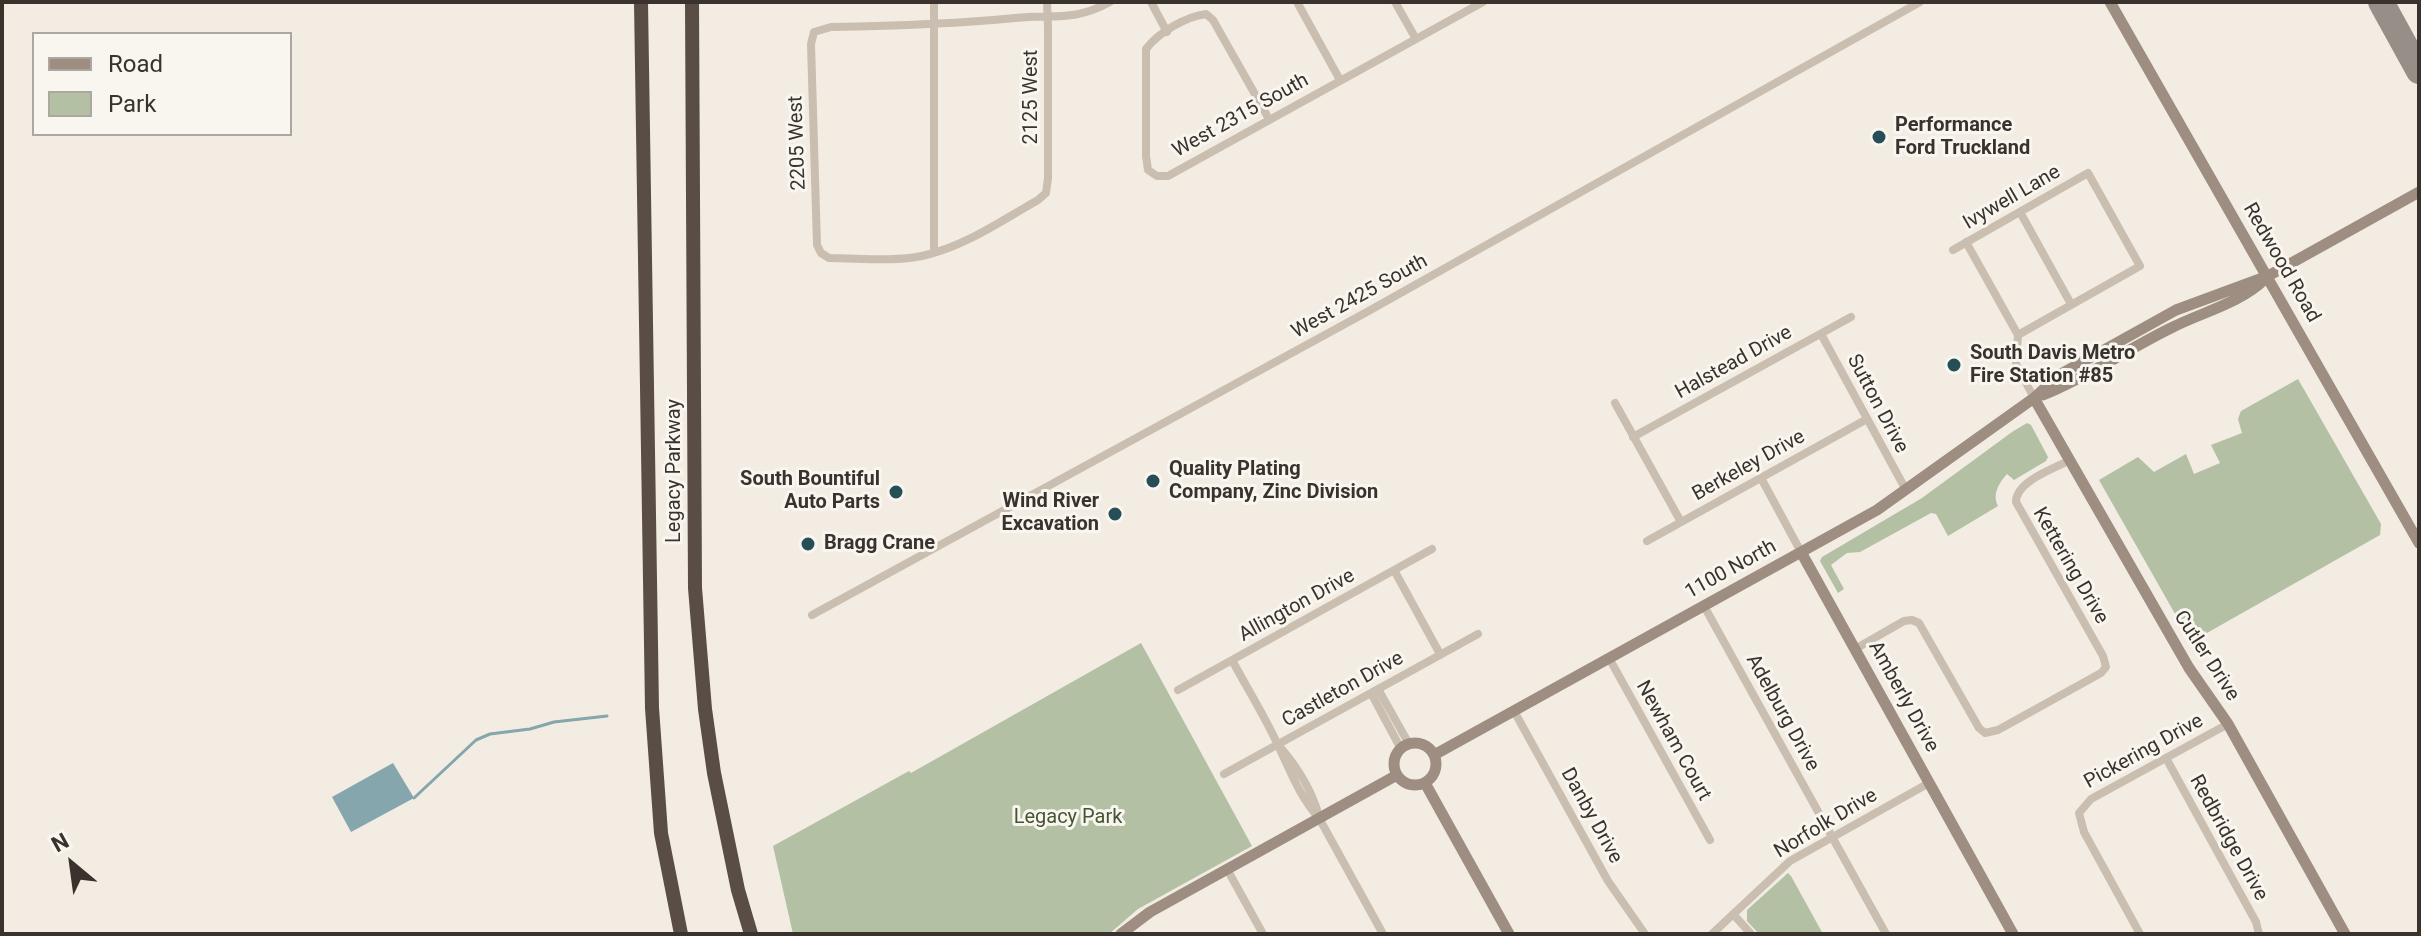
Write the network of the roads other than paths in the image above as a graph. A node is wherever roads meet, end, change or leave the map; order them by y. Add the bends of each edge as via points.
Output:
1 (641, 2) edge
2 (692, 2) edge
3 (934, 2) edge
4 (1047, 2) edge
5 (1110, 2) edge
6 (1151, 2) edge
7 (1297, 2) edge
8 (1395, 2) edge
9 (1483, 2) edge
10 (1920, 2) edge
11 (2110, 2) edge
12 (1048, 18) junction
13 (934, 25) junction
14 (1167, 32) junction
15 (1416, 39) junction
16 (1340, 80) junction
17 (1269, 119) junction
18 (2419, 192) edge
19 (2020, 212) junction
20 (1966, 242) junction
21 (1953, 250) dead end
22 (934, 252) junction
23 (2268, 276) junction
24 (2071, 304) junction
25 (1851, 317) dead end
26 (1821, 334) junction
27 (2018, 335) junction
28 (2034, 398) junction
29 (1615, 403) dead end
30 (1867, 419) junction
31 (1633, 437) junction
32 (2070, 460) junction
33 (1761, 478) junction
34 (1906, 490) junction
35 (1681, 522) junction
36 (1647, 541) dead end
37 (2419, 543) edge
38 (1432, 549) dead end
39 (1801, 552) junction
40 (1394, 570) junction
41 (1704, 606) junction
42 (812, 615) dead end
43 (1478, 634) dead end
44 (1855, 649) junction
45 (1440, 654) junction
46 (1609, 658) junction
47 (1232, 660) junction
48 (1178, 690) dead end
49 (1374, 691) junction
50 (1514, 711) junction
51 (2228, 724) junction
52 (1278, 745) junction
53 (1405, 747) junction
54 (1434, 755) junction
55 (2166, 758) junction
56 (1224, 774) dead end
57 (1397, 775) junction
58 (1425, 783) junction
59 (1929, 783) junction
60 (1319, 818) junction
61 (1831, 836) junction
62 (1710, 840) dead end
63 (1227, 869) junction
64 (1733, 914) junction
65 (1134, 930) edge
66 (681, 934) edge
67 (751, 934) edge
68 (1121, 934) edge
69 (1263, 934) edge
70 (1383, 934) edge
71 (1509, 934) edge
72 (1645, 934) edge
73 (1712, 934) edge
74 (1751, 934) edge
75 (1886, 934) edge
76 (2013, 934) edge
77 (2140, 934) edge
78 (2259, 934) edge
79 (2345, 934) edge

1 - 66 highway, Legacy Parkway via 652,708 661,833
2 - 67 highway, Legacy Parkway via 695,588 714,773
3 - 13 street
4 - 12 street, 2125 West
5 - 12 street via 1086,14
6 - 14 street
7 - 16 street
8 - 15 street
9 - 15 street, West 2315 South
10 - 42 street, West 2425 South
11 - 23 street, Redwood Road
12 - 13 street
12 - 22 street, 2125 West via 1046,193 957,245
13 - 22 street
13 - 22 street, 2205 West via 831,27 814,32 811,44 821,253 829,258
14 - 17 street via 1206,14
14 - 17 street, West 2315 South via 1146,49 1148,170 1168,176
15 - 16 street, West 2315 South
16 - 17 street, West 2315 South
18 - 23 street, 1100 North
19 - 20 street, Ivywell Lane
19 - 24 street
19 - 24 street, Ivywell Lane via 2088,173 2140,266
20 - 21 street, Ivywell Lane
20 - 27 street
23 - 28 street, 1100 North via 2164,316 2059,375
23 - 37 street, Redwood Road
24 - 27 street
25 - 26 street, Halstead Drive
26 - 30 street, Sutton Drive
26 - 31 street, Halstead Drive
27 - 28 street via 2016,364
28 - 32 street, Cutler Drive
28 - 34 street, 1100 North
29 - 31 street
30 - 33 street, Berkeley Drive
30 - 34 street, Sutton Drive
31 - 35 street
32 - 44 street, Kettering Drive via 2021,487 2016,502 2103,656 2106,667 2098,675 1985,733 1919,623 1904,621
32 - 51 street, Cutler Drive via 2189,668
33 - 35 street, Berkeley Drive
33 - 39 street, Amberly Drive
34 - 39 street, 1100 North
35 - 36 street, Berkeley Drive
38 - 40 street, Allington Drive
39 - 41 street, 1100 North
39 - 44 street, Amberly Drive
40 - 45 street
40 - 47 street, Allington Drive
41 - 46 street, 1100 North
41 - 61 street, Adelburg Drive
43 - 45 street, Castleton Drive
44 - 59 street, Amberly Drive
45 - 49 street, Castleton Drive
46 - 50 street, 1100 North
46 - 62 street, Newham Court
47 - 48 street, Allington Drive
47 - 52 street
49 - 52 street, Castleton Drive
49 - 53 street
50 - 54 street, 1100 North
50 - 72 street, Danby Drive via 1608,881
51 - 55 street, Pickering Drive
51 - 79 street, Cutler Drive
52 - 56 street, Castleton Drive
52 - 60 street via 1285,766
53 - 54 street via 1421,744
53 - 57 street via 1394,761
54 - 58 street via 1435,771
55 - 77 street, Pickering Drive via 2091,799 2079,813 2084,832
55 - 78 street, Redbridge Drive
57 - 58 street via 1409,785
57 - 60 street
58 - 71 street
59 - 61 street, Norfolk Drive
59 - 76 street, Amberly Drive
60 - 63 street
60 - 70 street
61 - 64 street, Norfolk Drive via 1790,861
61 - 75 street, Adelburg Drive
63 - 65 street
63 - 69 street
64 - 73 street, Norfolk Drive
64 - 74 street
65 - 68 street

